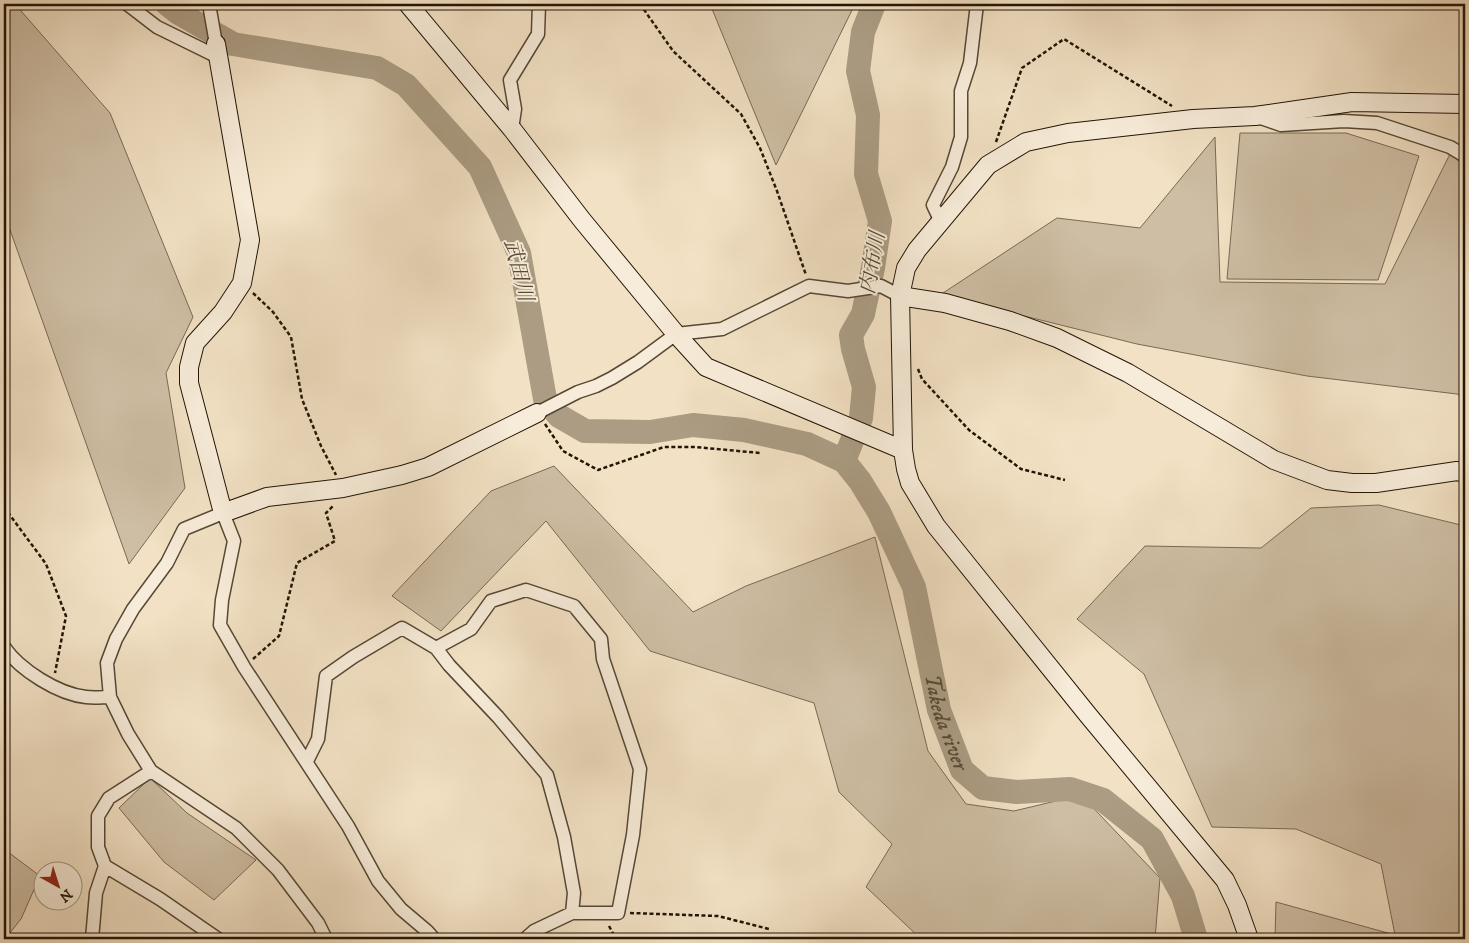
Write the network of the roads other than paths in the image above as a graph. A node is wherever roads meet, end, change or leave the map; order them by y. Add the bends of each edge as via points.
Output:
1 (127, 4) edge
2 (408, 4) edge
3 (538, 4) edge
4 (977, 4) edge
5 (210, 10) edge
6 (217, 50) junction
7 (1465, 104) edge
8 (1255, 116) junction
9 (512, 129) junction
10 (1465, 156) edge
11 (941, 222) junction
12 (900, 296) junction
13 (676, 334) junction
14 (537, 413) joint
15 (896, 447) junction
16 (1465, 473) edge
17 (223, 513) junction
18 (4, 647) edge
19 (436, 648) junction
20 (110, 697) junction
21 (307, 761) junction
22 (151, 771) junction
23 (105, 866) junction
24 (572, 913) junction
25 (92, 939) edge
26 (218, 939) edge
27 (326, 939) edge
28 (434, 939) edge
29 (525, 939) edge
30 (1249, 939) edge

1 - 6 street via 158,27
2 - 9 street
3 - 9 street via 538,34 510,80 515,109
4 - 11 street via 970,63 961,91 961,137 952,166 933,205
5 - 6 street
6 - 17 street via 250,240 242,283 223,312 195,343 189,367 190,383
7 - 8 street via 1352,102
8 - 10 street via 1281,125 1344,121 1377,123 1450,147
8 - 11 street via 1193,119 1068,133 1026,142 988,165
9 - 13 street
11 - 12 street via 906,268
12 - 13 street via 881,286 848,291 809,286 722,329
12 - 15 street
12 - 16 street via 1010,321 1057,338 1128,373 1274,460 1327,480 1376,483 1457,471
13 - 14 street via 638,362 596,386
13 - 15 street via 706,367
14 - 17 street via 428,467 342,488 267,497
15 - 30 street via 910,483 936,526 1225,880
17 - 20 street via 184,529 167,563 133,609 107,663
17 - 21 street via 234,541 220,625
18 - 20 street via 13,659 52,686 86,697
19 - 21 street via 402,628 326,676 318,740
19 - 24 street via 547,775 564,837 574,893
19 - 24 street via 471,629 491,602 526,590 574,606 601,639 604,659 640,769 633,835 618,913
20 - 22 street
21 - 28 street via 378,881 401,909
22 - 23 street via 109,798 98,816 98,847
22 - 27 street via 236,828 278,870 318,923
23 - 25 street via 96,893
23 - 26 street via 160,898
24 - 29 street via 534,931

